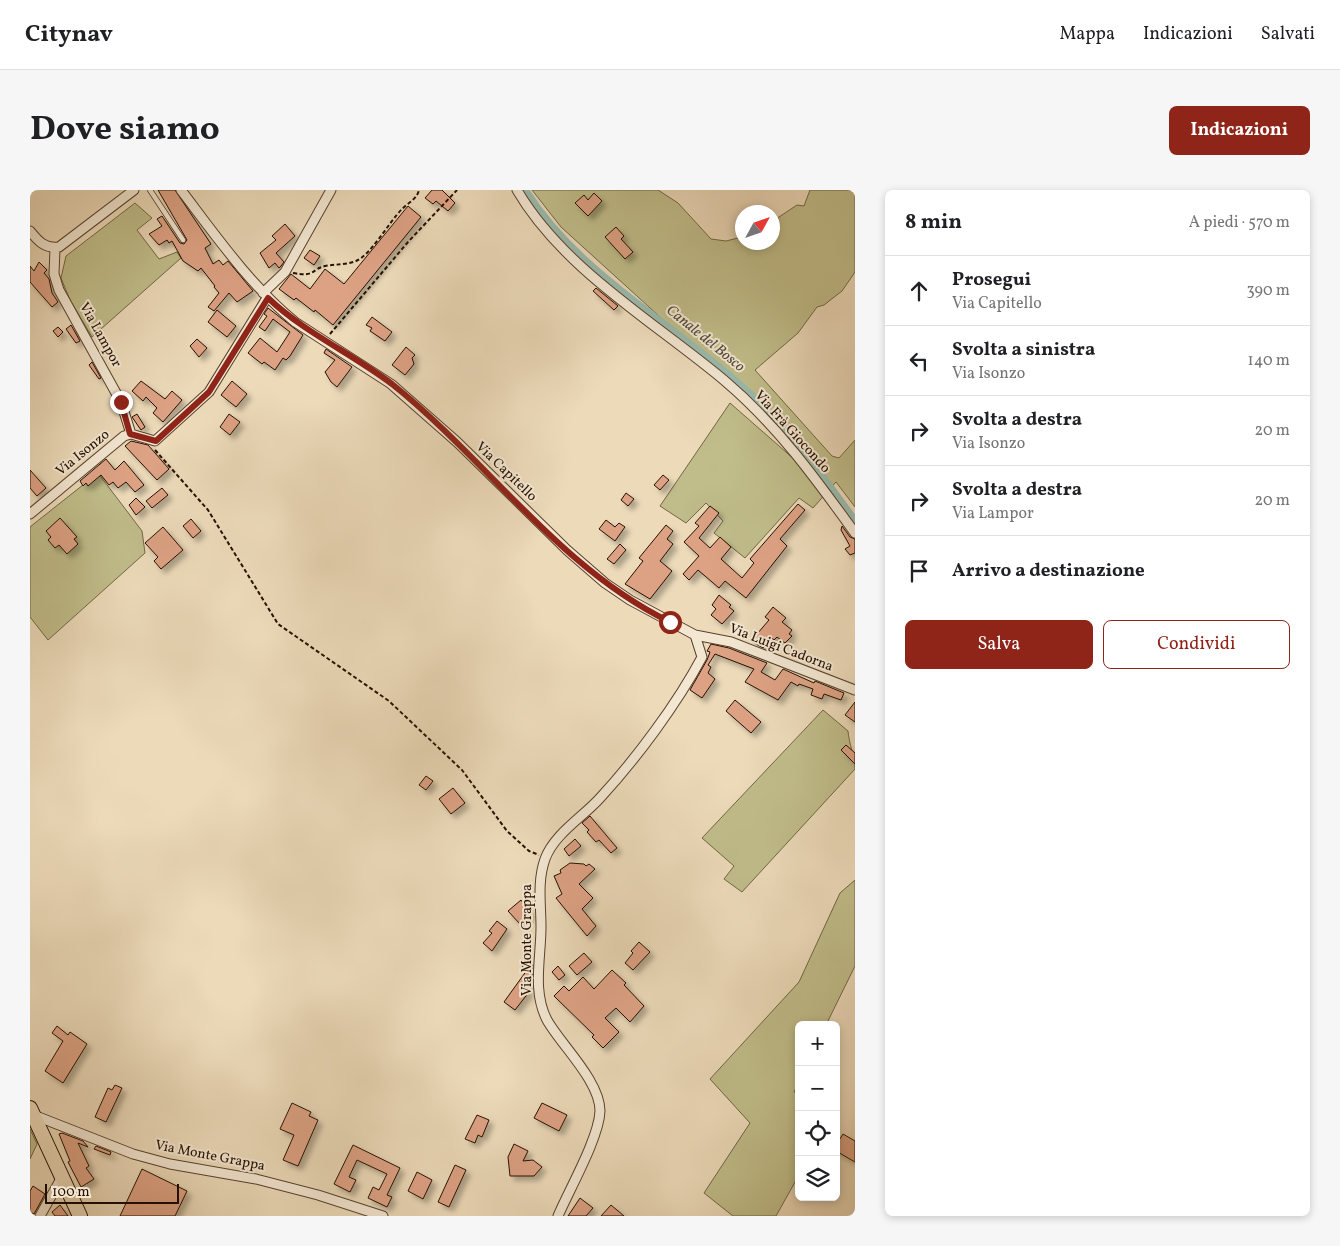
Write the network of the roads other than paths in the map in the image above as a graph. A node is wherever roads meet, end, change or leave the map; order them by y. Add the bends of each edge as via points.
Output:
1 (134, 190) edge
2 (150, 190) edge
3 (181, 190) edge
4 (331, 190) edge
5 (517, 190) edge
6 (30, 231) edge
7 (183, 240) dead end
8 (55, 248) junction
9 (265, 295) junction
10 (130, 434) junction
11 (30, 514) edge
12 (855, 533) edge
13 (695, 635) junction
14 (855, 690) edge
15 (31, 1112) edge
16 (61, 1176) junction
17 (40, 1216) edge
18 (79, 1216) edge
19 (383, 1216) edge
20 (558, 1216) edge

1 - 8 street
2 - 7 lane
3 - 9 street, Via Capitello
4 - 9 street via 285,272
5 - 12 street, Via Frà Giocondo via 540,224 566,253 754,408 801,458
6 - 8 street via 39,242
8 - 10 street, Via Lampor via 54,274 59,290 121,402
9 - 10 street, Via Isonzo via 209,392 156,441
9 - 13 street, Via Capitello via 295,322 391,384 457,442 566,550 605,582 649,611
10 - 11 street, Via Isonzo
13 - 14 street, Via Luigi Cadorna via 731,642
13 - 20 street, Via Monte Grappa via 702,657 672,705 600,798 556,841 545,858 539,884 540,1003 547,1020 594,1090 600,1110 593,1138
15 - 16 main road
15 - 19 street, Via Monte Grappa via 133,1154 256,1179
16 - 17 street
16 - 18 main road

